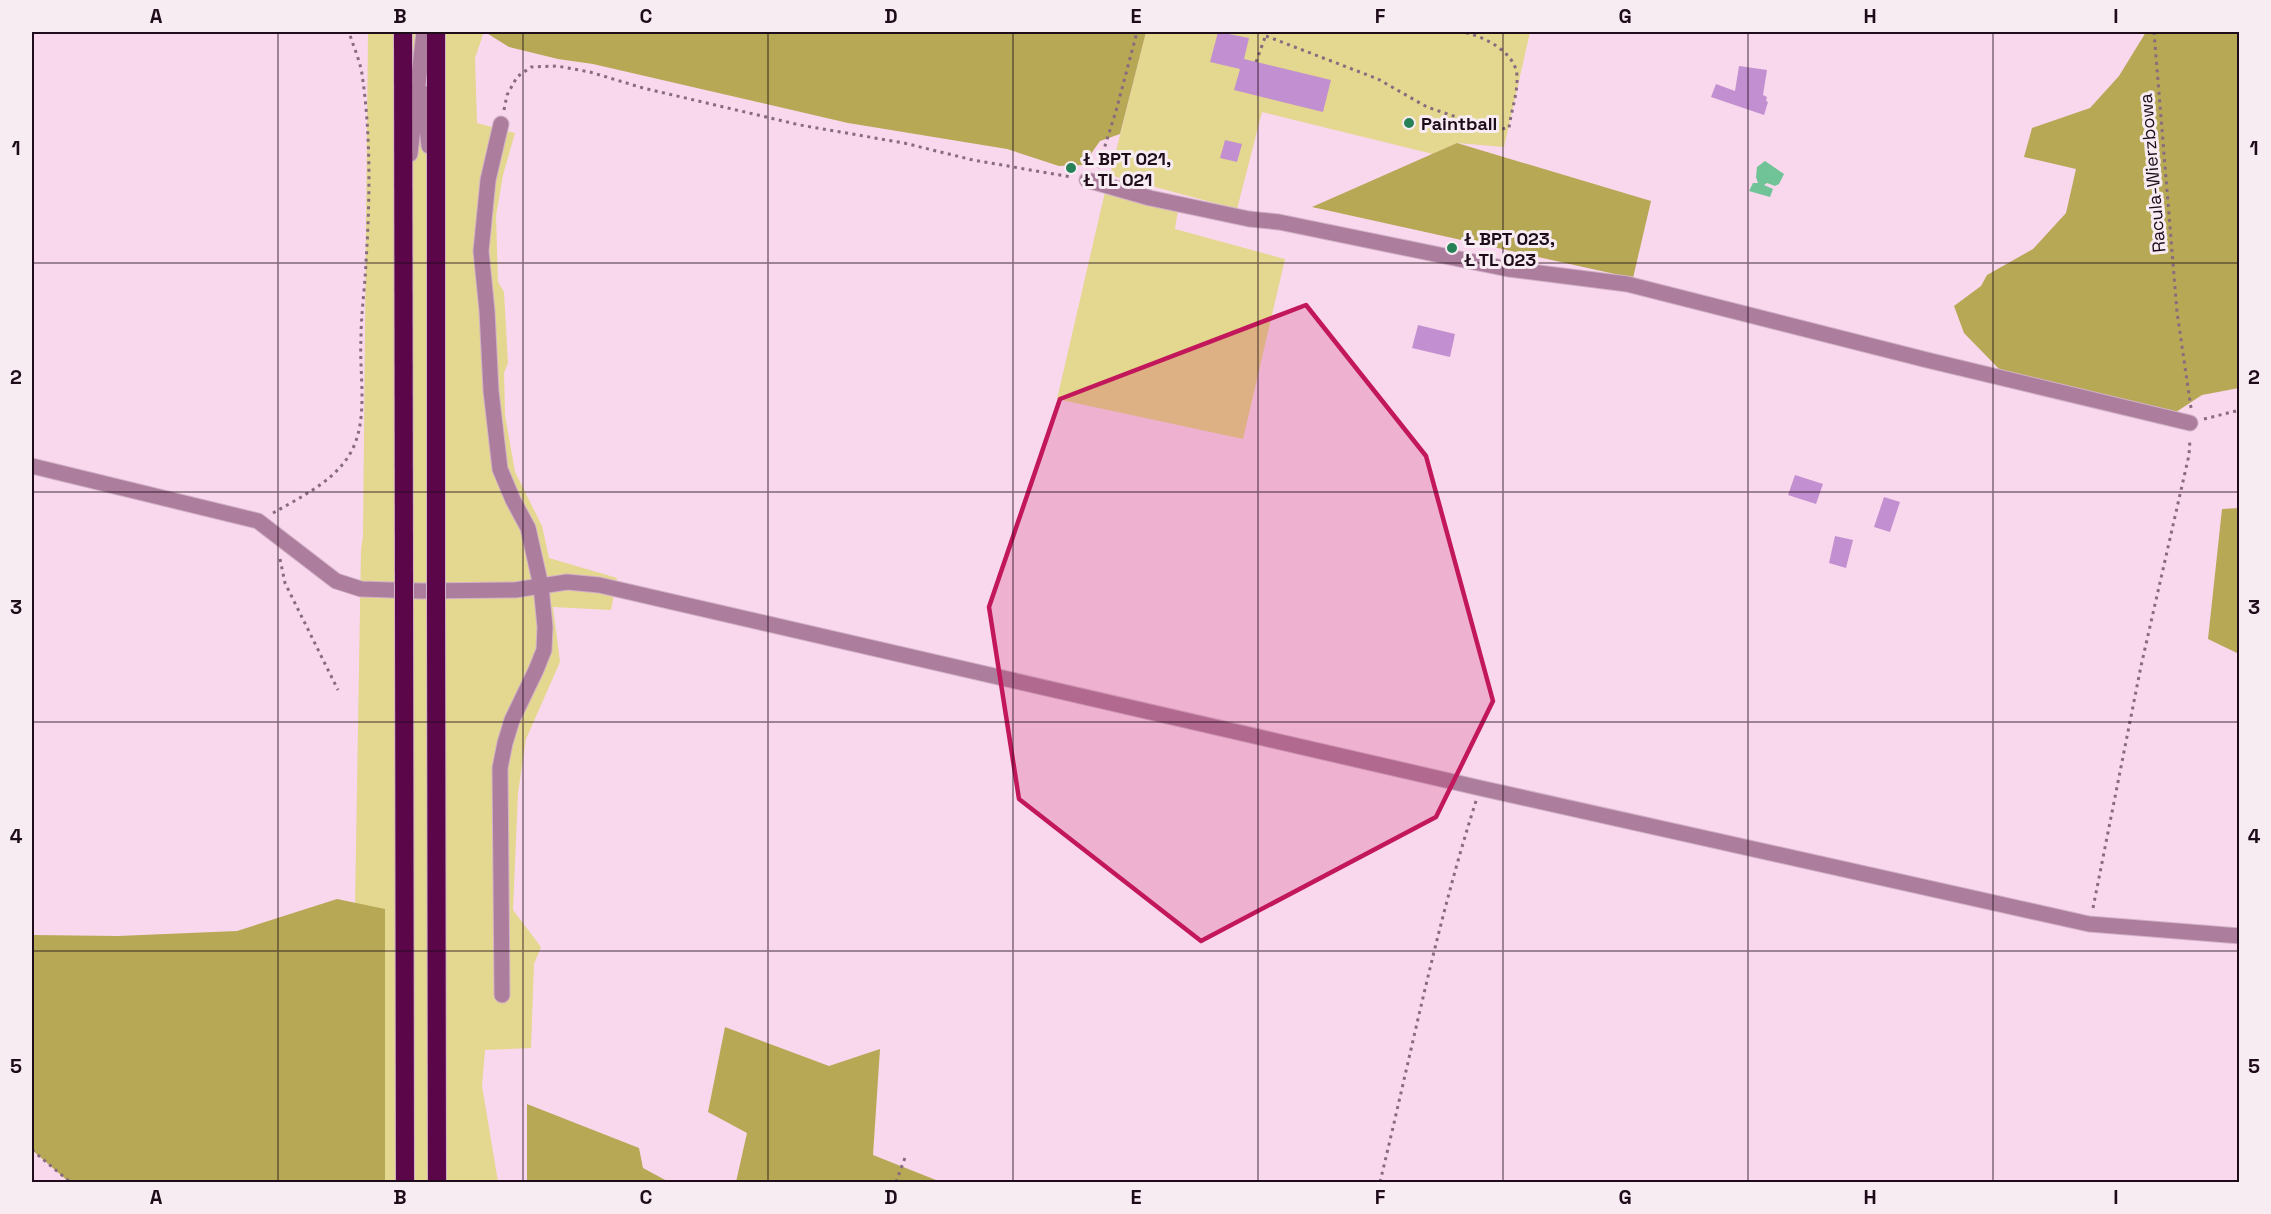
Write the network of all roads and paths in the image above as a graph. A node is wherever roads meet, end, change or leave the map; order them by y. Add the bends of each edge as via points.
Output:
1 (347, 32) edge
2 (403, 32) edge
3 (416, 32) edge
4 (424, 32) edge
5 (436, 32) edge
6 (1137, 32) edge
7 (1268, 32) edge
8 (1462, 32) edge
9 (2154, 32) edge
10 (1266, 36) junction
11 (1256, 62) dead end
12 (420, 66) junction
13 (501, 124) joint
14 (1091, 180) junction
15 (437, 212) junction
16 (403, 214) junction
17 (2240, 410) edge
18 (2190, 423) junction
19 (32, 466) edge
20 (258, 521) junction
21 (278, 549) dead end
22 (541, 586) junction
23 (338, 690) dead end
24 (1480, 788) junction
25 (2090, 924) junction
26 (2240, 936) edge
27 (502, 995) dead end
28 (32, 1150) edge
29 (906, 1155) dead end
30 (70, 1182) edge
31 (405, 1182) edge
32 (437, 1182) edge
33 (896, 1182) edge
34 (1380, 1182) edge

1 - 20 path via 362,72 368,145 359,429 351,452 337,471 306,495
2 - 16 highway
3 - 12 street
4 - 12 street
5 - 15 highway
6 - 14 path via 1116,111
7 - 10 path
8 - 10 path via 1491,40 1514,65 1517,89 1509,128 1480,125 1427,107 1378,79
9 - 18 path, Racula-Wierzbowa
10 - 11 path
12 - 15 street
12 - 16 street
13 - 14 path via 507,95 517,77 531,67 557,66 800,125
13 - 22 street via 488,180 481,251 491,391 500,469 528,528
14 - 18 street via 1150,198 1249,219 1508,268 1627,284
15 - 32 highway
16 - 31 highway
17 - 18 path
18 - 25 path, Racula-Wierzbowa via 2189,455 2141,666
19 - 20 street
20 - 22 street via 336,581 361,589 515,590
21 - 23 path via 285,583
22 - 24 street via 567,582 609,587
22 - 27 street via 544,650 512,720 500,768
24 - 25 street
24 - 34 path via 1456,864
25 - 26 street
28 - 30 path
29 - 33 path

